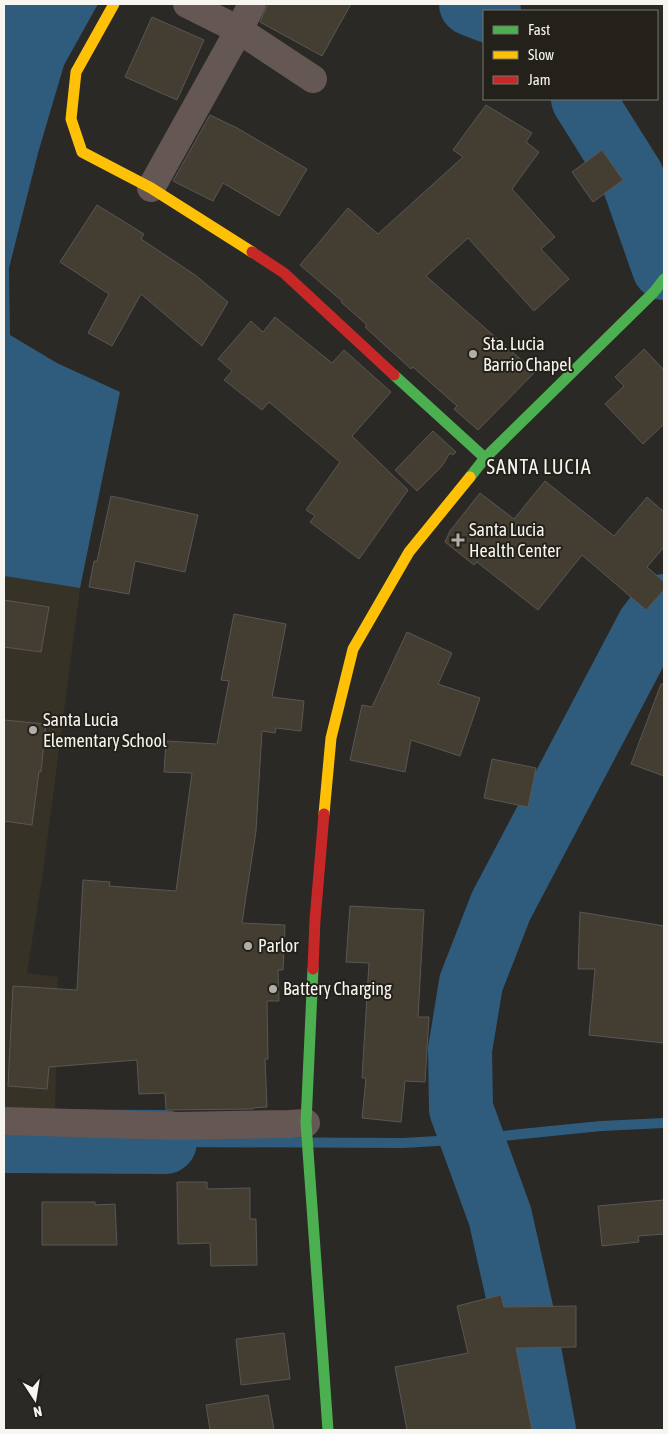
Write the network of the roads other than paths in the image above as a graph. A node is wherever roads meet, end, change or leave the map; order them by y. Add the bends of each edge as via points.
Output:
1 (114, 4) edge
2 (187, 4) edge
3 (252, 4) edge
4 (239, 30) junction
5 (313, 79) dead end
6 (150, 188) junction
7 (664, 279) edge
8 (485, 458) junction
9 (4, 1121) edge
10 (306, 1126) junction
11 (328, 1430) edge

1 - 6 street via 76,72 71,119 82,152
2 - 4 street
3 - 4 street
4 - 5 street
4 - 6 street
6 - 8 street via 284,273
7 - 8 street
8 - 10 street via 410,552 353,648 331,738 315,920
9 - 10 street
10 - 11 street

